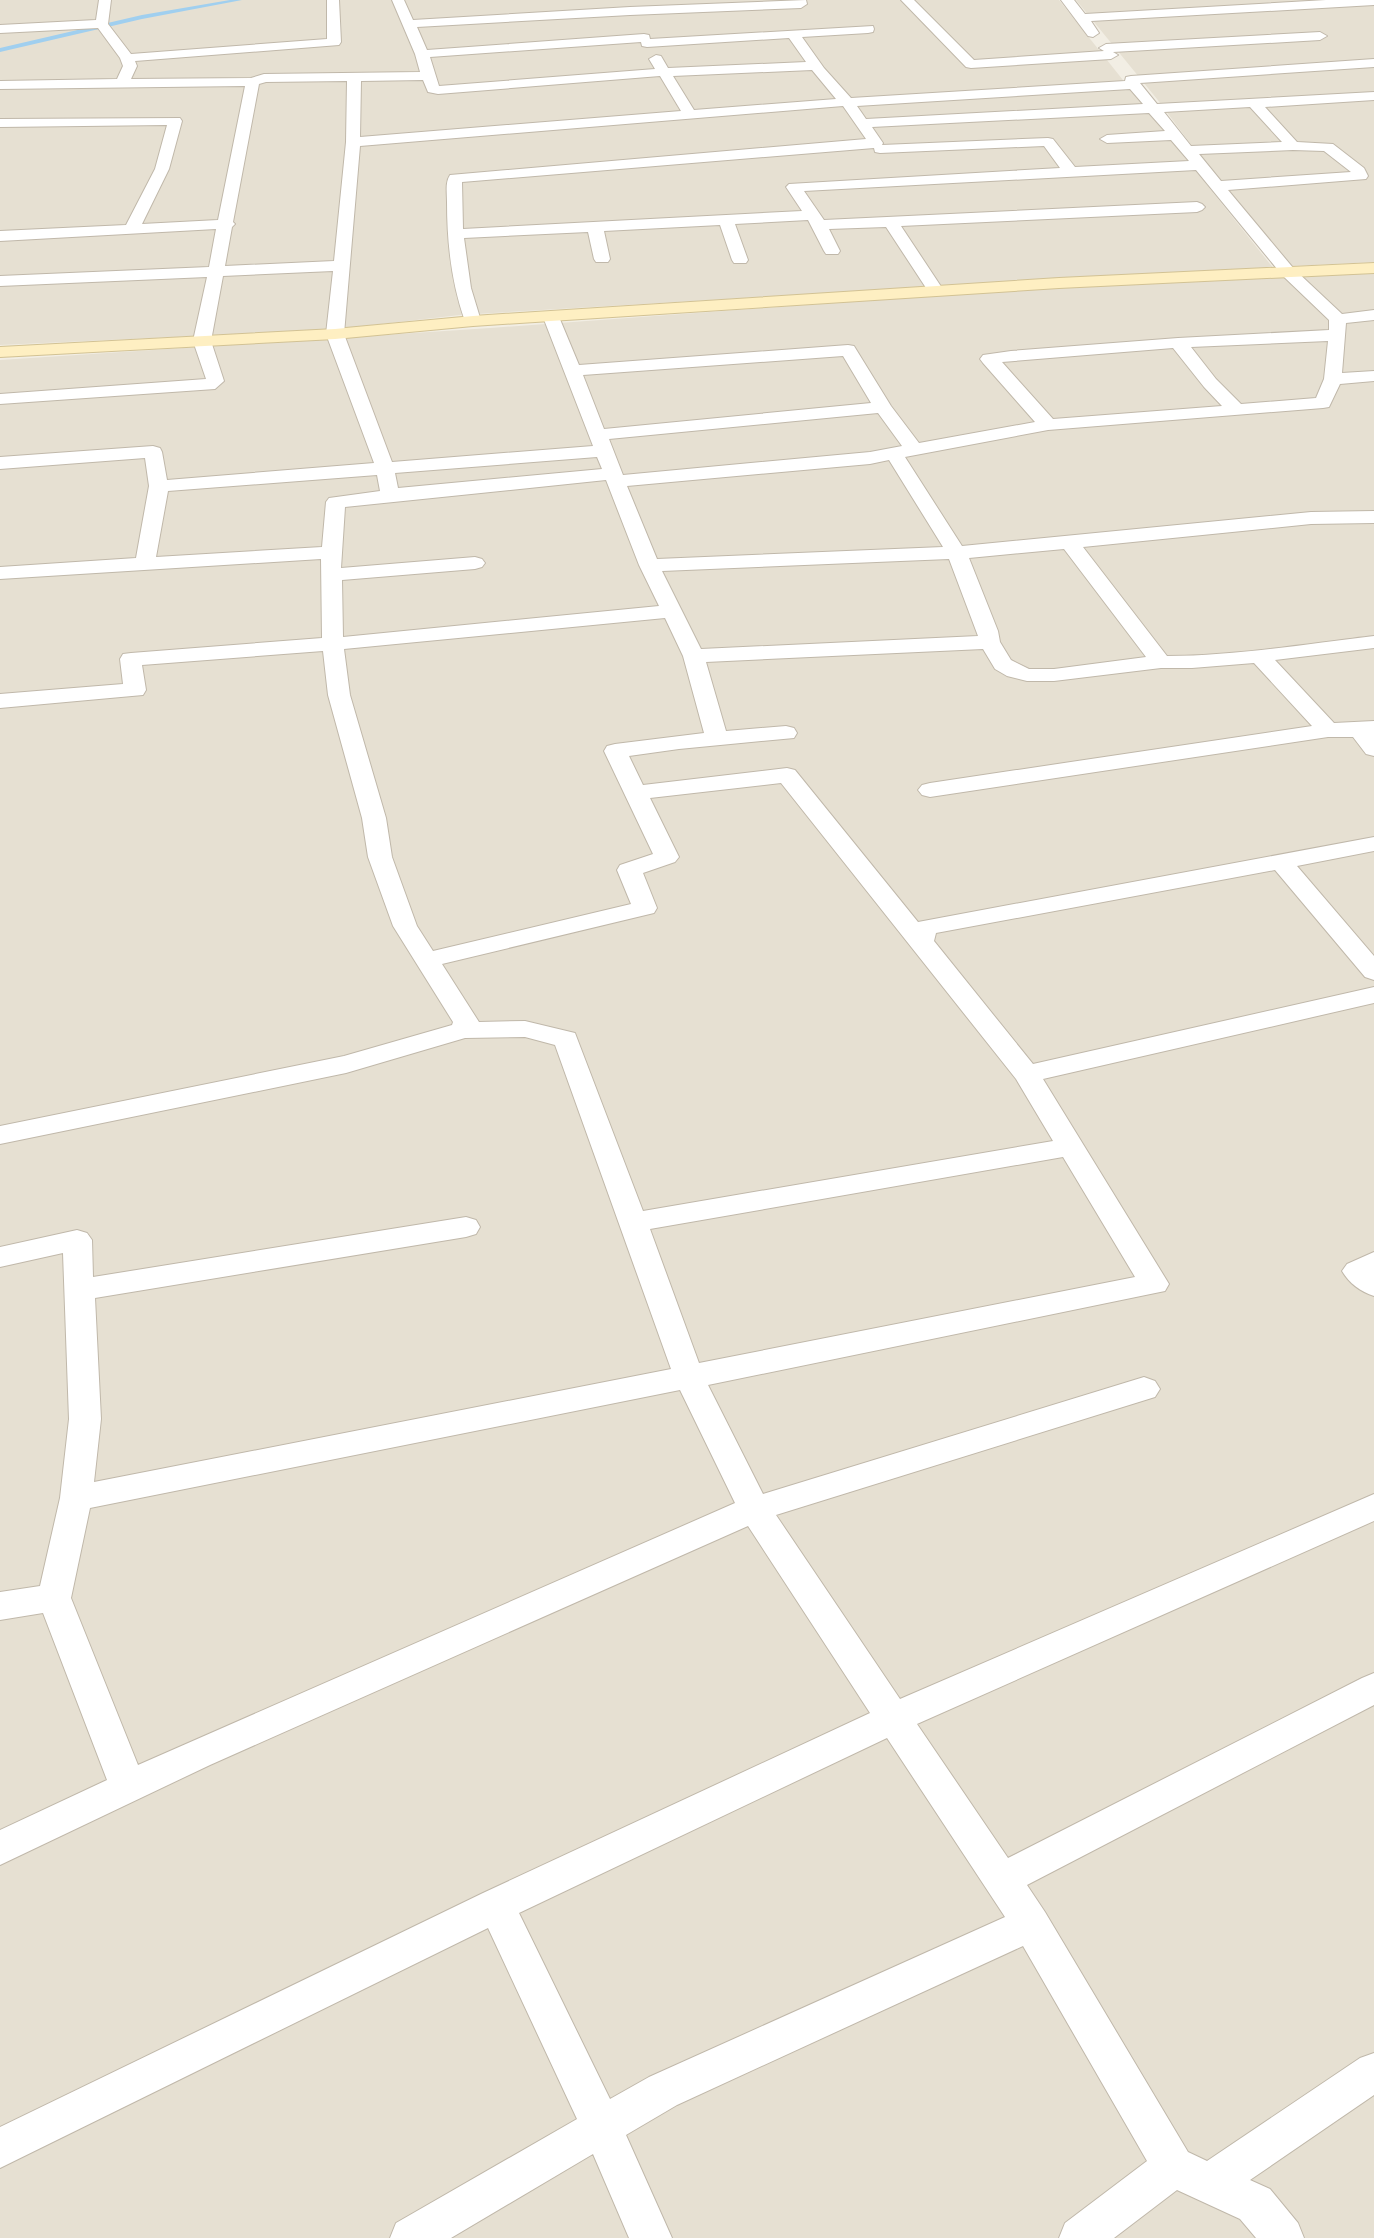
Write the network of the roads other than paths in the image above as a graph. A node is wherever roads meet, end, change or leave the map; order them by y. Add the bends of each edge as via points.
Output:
1 (105, 0) edge
2 (333, 0) edge
3 (398, 0) edge
4 (800, 0) edge
5 (906, 0) edge
6 (1067, 0) edge
7 (1184, 0) edge
8 (1374, 1) edge
9 (1278, 3) edge
10 (627, 5) edge
11 (1197, 12) junction
12 (1082, 18) junction
13 (102, 24) junction
14 (409, 24) junction
15 (0, 29) edge
16 (868, 29) dead end
17 (794, 35) junction
18 (1320, 36) dead end
19 (646, 41) junction
20 (1108, 51) junction
21 (422, 54) junction
22 (127, 58) junction
23 (1374, 63) edge
24 (815, 66) junction
25 (664, 72) junction
26 (428, 76) junction
27 (354, 77) junction
28 (253, 82) junction
29 (1133, 82) junction
30 (122, 83) junction
31 (0, 85) edge
32 (1374, 96) edge
33 (847, 102) junction
34 (1254, 103) junction
35 (1154, 108) junction
36 (690, 116) junction
37 (861, 122) junction
38 (0, 123) edge
39 (1176, 135) junction
40 (1107, 139) dead end
41 (354, 142) junction
42 (878, 146) junction
43 (1293, 146) junction
44 (1188, 150) junction
45 (1200, 165) junction
46 (1070, 172) junction
47 (903, 181) junction
48 (1217, 186) junction
49 (1197, 207) dead end
50 (726, 219) junction
51 (816, 220) junction
52 (891, 222) junction
53 (226, 224) junction
54 (594, 226) junction
55 (132, 229) junction
56 (457, 234) junction
57 (0, 236) edge
58 (832, 252) dead end
59 (602, 259) dead end
60 (740, 260) dead end
61 (341, 266) junction
62 (1374, 268) edge
63 (218, 270) junction
64 (1288, 272) junction
65 (0, 281) edge
66 (936, 291) junction
67 (1374, 315) edge
68 (551, 317) junction
69 (473, 321) junction
70 (1338, 327) junction
71 (335, 334) junction
72 (202, 341) junction
73 (1178, 344) junction
74 (0, 352) edge
75 (573, 371) junction
76 (1374, 376) edge
77 (1333, 379) junction
78 (0, 399) edge
79 (883, 407) junction
80 (1237, 410) junction
81 (1048, 425) junction
82 (601, 443) junction
83 (914, 450) junction
84 (894, 454) junction
85 (0, 463) edge
86 (385, 469) junction
87 (614, 477) junction
88 (158, 486) junction
89 (390, 495) junction
90 (1374, 517) edge
91 (1069, 542) junction
92 (956, 552) junction
93 (144, 562) junction
94 (332, 563) junction
95 (475, 563) dead end
96 (649, 565) junction
97 (0, 573) edge
98 (671, 611) junction
99 (989, 642) junction
100 (1374, 642) edge
101 (333, 644) junction
102 (694, 656) junction
103 (1259, 656) junction
104 (1161, 662) junction
105 (0, 701) edge
106 (1367, 729) edge
107 (1328, 730) junction
108 (786, 733) dead end
109 (717, 739) junction
110 (1374, 749) edge
111 (930, 790) dead end
112 (636, 793) junction
113 (1374, 844) edge
114 (1281, 862) junction
115 (921, 942) junction
116 (427, 960) junction
117 (1374, 972) edge
118 (1374, 995) edge
119 (464, 1030) junction
120 (1026, 1074) junction
121 (0, 1135) edge
122 (1070, 1146) junction
123 (634, 1222) junction
124 (466, 1227) dead end
125 (0, 1257) edge
126 (1374, 1262) edge
127 (1374, 1284) edge
128 (79, 1290) junction
129 (690, 1377) junction
130 (1144, 1389) dead end
131 (76, 1498) junction
132 (1374, 1508) edge
133 (754, 1509) junction
134 (54, 1598) junction
135 (0, 1606) edge
136 (1374, 1688) edge
137 (894, 1718) junction
138 (128, 1787) junction
139 (0, 1848) edge
140 (1001, 1880) junction
141 (496, 1905) junction
142 (1031, 1924) junction
143 (1374, 2072) edge
144 (602, 2126) junction
145 (0, 2148) edge
146 (1173, 2167) junction
147 (1210, 2184) junction
148 (410, 2238) edge
149 (651, 2238) edge
150 (1080, 2238) edge
151 (1283, 2238) edge

1 - 13 street
2 - 22 street via 334,42
3 - 14 street
4 - 10 street via 801,4
5 - 20 street via 971,64
6 - 12 street
7 - 11 street
8 - 9 street
9 - 11 street
10 - 14 street
10 - 19 street
11 - 12 street
12 - 20 street
13 - 15 street
13 - 22 street
14 - 21 street
16 - 17 street
17 - 19 street
17 - 24 street
18 - 20 street
19 - 21 street
19 - 25 street
20 - 29 street
21 - 26 street
22 - 30 street via 130,66
23 - 29 street
24 - 25 street
24 - 33 street
25 - 26 street via 438,90 433,89
25 - 36 street
26 - 27 street
27 - 28 street via 264,78
27 - 41 street
28 - 30 street
28 - 53 street
29 - 33 street
29 - 35 street
30 - 31 street
32 - 34 street
33 - 36 street
33 - 37 street
34 - 35 street
34 - 43 street
35 - 37 street
35 - 39 street
36 - 41 street
37 - 42 street
38 - 55 street via 174,121 162,169
39 - 40 street
39 - 44 street
41 - 61 street
42 - 46 street via 1048,142
42 - 47 street
42 - 56 street via 455,178
43 - 44 street
43 - 48 street via 1328,147 1361,176
44 - 45 street
45 - 46 street
45 - 48 street
46 - 47 street
47 - 51 street via 794,187
48 - 64 street
49 - 52 street
50 - 51 street
50 - 54 street
50 - 60 street
51 - 52 street
51 - 58 street
52 - 66 street
53 - 55 street
53 - 63 street
54 - 56 street
54 - 59 street
55 - 57 street
56 - 69 street via 466,303
61 - 63 street
61 - 71 street
62 - 64 street
63 - 65 street
63 - 72 street
64 - 66 street
64 - 70 street
66 - 68 street
67 - 70 street
68 - 69 street
68 - 75 street
69 - 71 street
70 - 73 street
70 - 77 street
71 - 72 street
71 - 86 street
72 - 74 street
72 - 78 street via 215,381 209,385
73 - 80 street
73 - 81 street via 989,359
75 - 79 street via 848,350
75 - 82 street
76 - 77 street
77 - 80 street via 1323,403
79 - 82 street
79 - 83 street
80 - 81 street
81 - 83 street
82 - 86 street
82 - 87 street
83 - 84 street
84 - 87 street
84 - 92 street
85 - 88 street via 153,452
86 - 88 street
86 - 89 street
87 - 89 street
87 - 96 street
88 - 93 street
89 - 94 street via 336,502
90 - 91 street via 1311,518
91 - 92 street
91 - 104 street
92 - 96 street
92 - 99 street via 988,631
93 - 94 street
93 - 97 street
94 - 95 street
94 - 101 street
96 - 98 street
98 - 101 street
98 - 102 street
99 - 102 street
99 - 104 street via 1003,664 1027,675 1054,676
100 - 103 street
101 - 105 street via 131,659 135,690
101 - 116 street via 339,695 374,818 380,857 405,926
102 - 109 street
103 - 104 street
103 - 107 street
106 - 107 street
106 - 110 street
107 - 111 street
108 - 109 street
109 - 112 street via 615,751
112 - 115 street via 787,775
112 - 116 street via 667,857 629,870 645,908
113 - 114 street
114 - 115 street via 925,928
114 - 117 street
115 - 120 street
116 - 119 street via 466,1022
118 - 120 street
119 - 121 street via 346,1064
119 - 123 street via 525,1029 566,1039
120 - 122 street
122 - 123 street
122 - 129 street via 1154,1284
123 - 129 street
124 - 128 street
125 - 128 street via 77,1240
126 - 127 street via 1357,1271
128 - 131 street via 85,1419
129 - 131 street
129 - 133 street
130 - 133 street
131 - 134 street
132 - 137 street
133 - 137 street
133 - 138 street
134 - 135 street
134 - 138 street
136 - 140 street
137 - 140 street
137 - 141 street
138 - 139 street
140 - 142 street
141 - 144 street
141 - 145 street
142 - 144 street via 663,2091
142 - 146 street
143 - 147 street
144 - 148 street
144 - 149 street
146 - 147 street
146 - 150 street
147 - 151 street via 1255,2204

